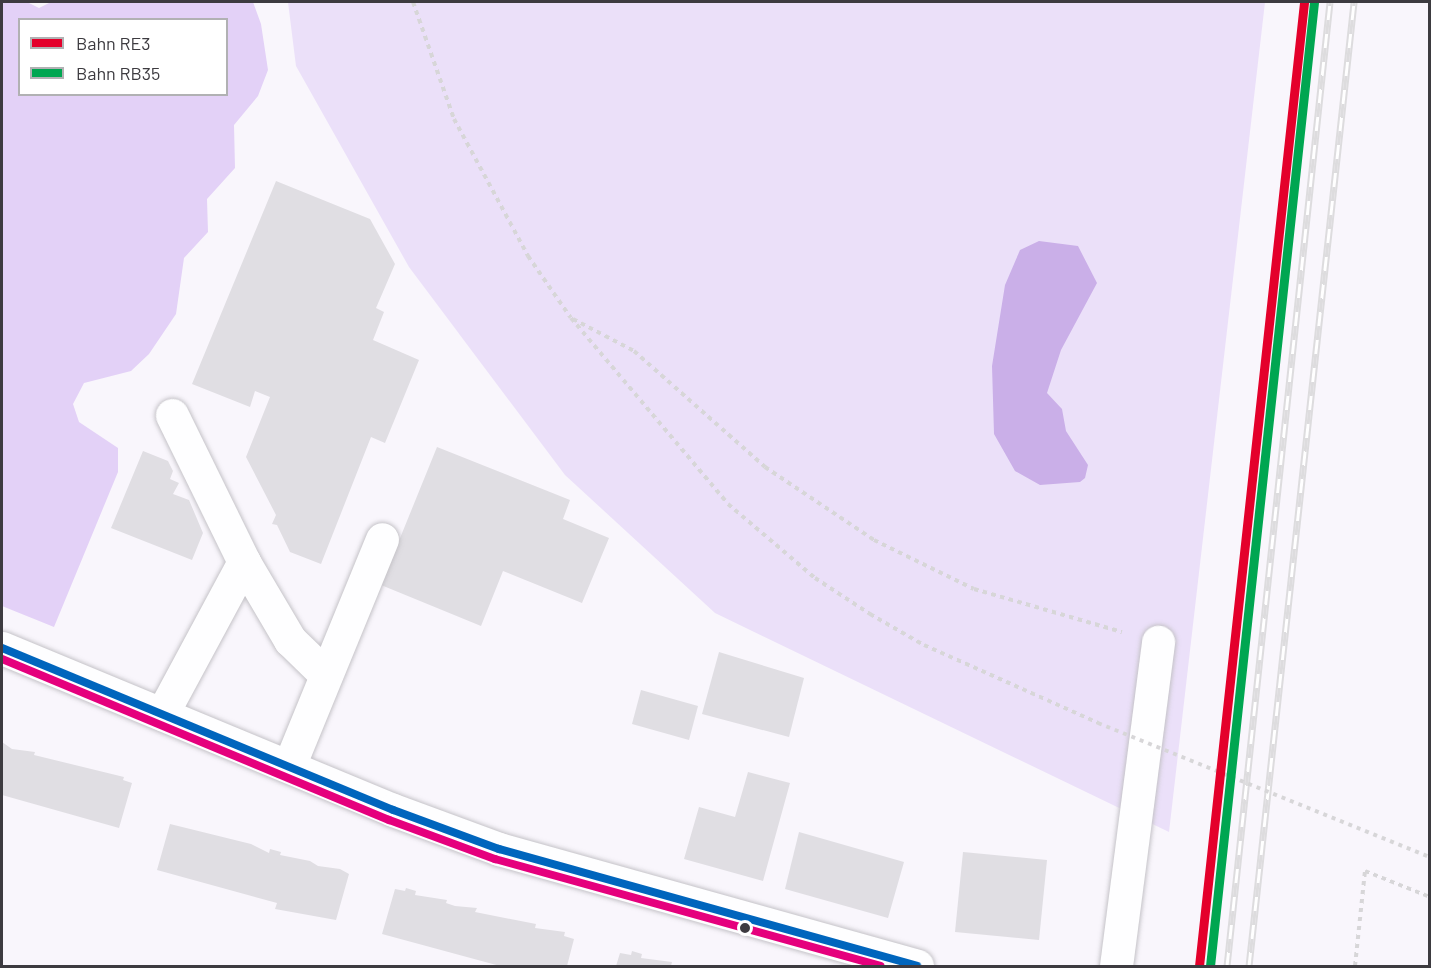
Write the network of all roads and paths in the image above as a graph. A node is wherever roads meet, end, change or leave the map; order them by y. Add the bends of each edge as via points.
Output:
1 (413, 2) edge
2 (572, 318) junction
3 (172, 415) dead end
4 (382, 539) dead end
5 (244, 562) junction
6 (1158, 642) joint
7 (2, 648) edge
8 (326, 675) junction
9 (162, 714) junction
10 (290, 766) junction
11 (1430, 857) edge
12 (1430, 897) edge
13 (917, 966) edge
14 (1116, 966) edge
15 (1354, 966) edge

1 - 2 path via 434,68 478,169 528,255
2 - 6 path via 634,351 765,467 874,540 974,589
2 - 11 path, bridge via 728,504 815,578 924,645 1098,723
3 - 5 main road
4 - 8 main road
5 - 8 main road via 290,640
5 - 9 main road
6 - 14 main road
7 - 9 main road
8 - 10 main road
9 - 10 main road
10 - 13 main road via 499,849
12 - 15 path via 1365,872

